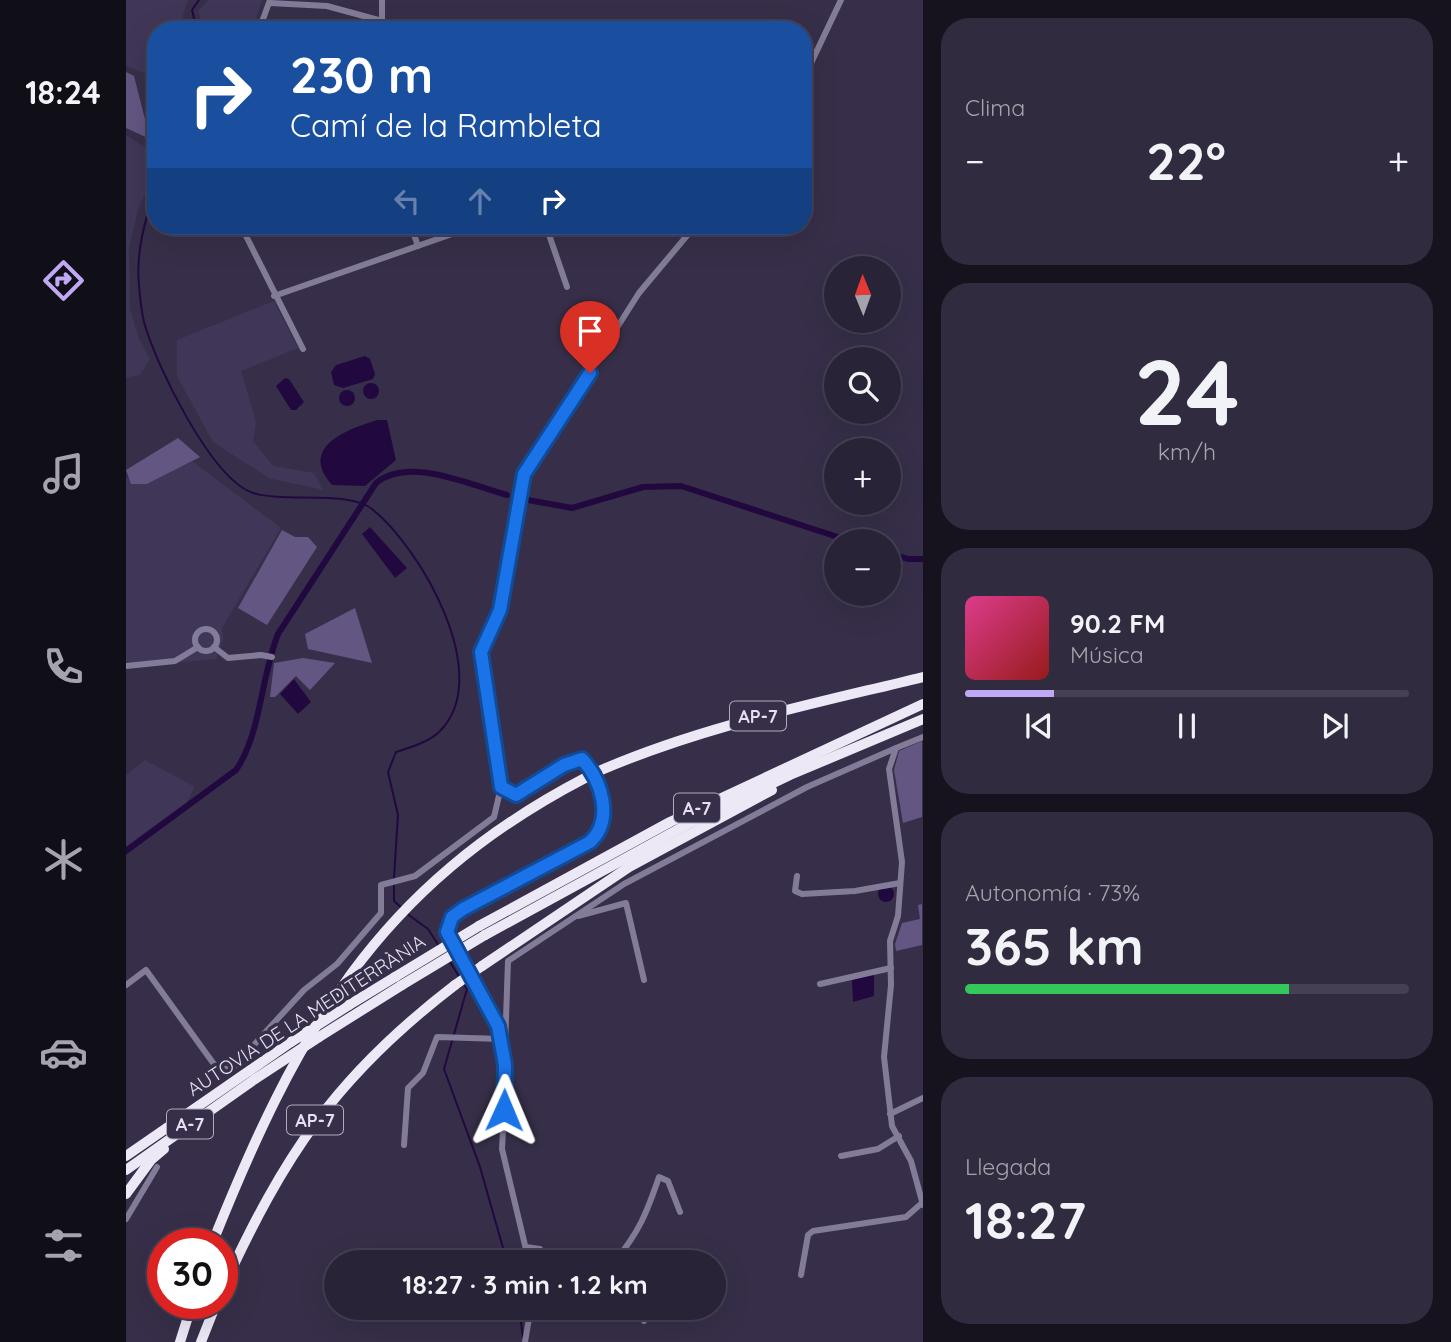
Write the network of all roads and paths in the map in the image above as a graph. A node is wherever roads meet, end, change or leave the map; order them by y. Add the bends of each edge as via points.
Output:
1 (382, 0) edge
2 (841, 0) edge
3 (270, 1) edge
4 (262, 21) edge
5 (812, 61) edge
6 (245, 235) edge
7 (414, 235) edge
8 (449, 235) edge
9 (549, 235) edge
10 (687, 235) edge
11 (418, 246) junction
12 (567, 287) dead end
13 (274, 296) junction
14 (303, 349) dead end
15 (198, 647) junction
16 (214, 647) junction
17 (269, 656) dead end
18 (126, 666) edge
19 (922, 677) edge
20 (922, 705) edge
21 (922, 719) edge
22 (922, 737) edge
23 (896, 748) junction
24 (847, 752) junction
25 (501, 787) junction
26 (797, 876) dead end
27 (900, 883) junction
28 (573, 918) junction
29 (482, 930) junction
30 (891, 968) junction
31 (398, 981) junction
32 (644, 981) dead end
33 (820, 984) dead end
34 (126, 985) edge
35 (501, 1039) junction
36 (505, 1065) junction
37 (922, 1098) edge
38 (208, 1112) junction
39 (890, 1114) junction
40 (899, 1136) junction
41 (404, 1145) dead end
42 (126, 1156) edge
43 (841, 1156) dead end
44 (157, 1167) dead end
45 (126, 1170) edge
46 (126, 1194) edge
47 (922, 1204) edge
48 (680, 1212) dead end
49 (126, 1219) edge
50 (219, 1228) edge
51 (526, 1247) junction
52 (527, 1250) edge
53 (541, 1250) edge
54 (625, 1250) edge
55 (238, 1257) edge
56 (801, 1275) dead end
57 (187, 1319) edge
58 (210, 1319) edge
59 (529, 1320) edge
60 (180, 1342) edge
61 (201, 1342) edge
62 (526, 1342) edge

1 - 3 street via 382,21 327,6
2 - 5 street
3 - 4 street
6 - 13 street
7 - 11 street
8 - 11 street
9 - 12 street
10 - 25 street via 639,293 524,474 500,610 481,652
11 - 13 street
13 - 14 street
15 - 16 street
15 - 16 street via 196,635 206,629 215,634
15 - 18 street via 175,661
16 - 17 street via 228,658
19 - 50 highway, AP-7, bridge via 730,723 650,750 584,778 483,840 413,900 344,979 278,1091
20 - 29 highway, AUTOVIA DE LA MEDITERRÀNIA / A-7 via 670,822
21 - 24 highway, AUTOVIA DE LA MEDITERRÀNIA / A-7
22 - 23 street
23 - 27 street via 889,769 902,848
23 - 28 street via 807,787 624,884
24 - 29 highway, AUTOVIA DE LA MEDITERRÀNIA / A-7 via 690,822
24 - 55 highway, AP-7, bridge via 629,867 455,985 367,1059 317,1118 267,1198
25 - 34 street via 494,817 415,876 382,885 381,913 231,1070 216,1067 146,970
25 - 35 street via 516,795 582,759 605,811 604,823 590,842 463,909 448,925 449,937 494,1016
26 - 27 street via 795,891 802,894
27 - 30 street via 898,916 890,941
28 - 32 street via 626,903
28 - 36 street via 508,961
29 - 31 highway, AUTOVIA DE LA MEDITERRÀNIA / A-7, bridge
30 - 33 street
30 - 39 street via 884,1057
31 - 38 highway, AUTOVIA DE LA MEDITERRÀNIA / A-7, bridge
31 - 42 highway, AUTOVIA DE LA MEDITERRÀNIA / A-7, bridge via 291,1042
35 - 36 street
35 - 41 street via 437,1037 423,1073 408,1088
36 - 51 street via 502,1149
37 - 39 street
38 - 45 highway, AUTOVIA DE LA MEDITERRÀNIA / A-7
38 - 46 highway via 151,1160
39 - 40 street
40 - 43 street via 878,1149
40 - 47 street
44 - 49 street
47 - 56 street via 906,1217 813,1231 808,1235
48 - 54 street via 668,1181 659,1177 647,1215
51 - 52 street
51 - 53 street
57 - 60 highway
58 - 61 highway
59 - 62 street

